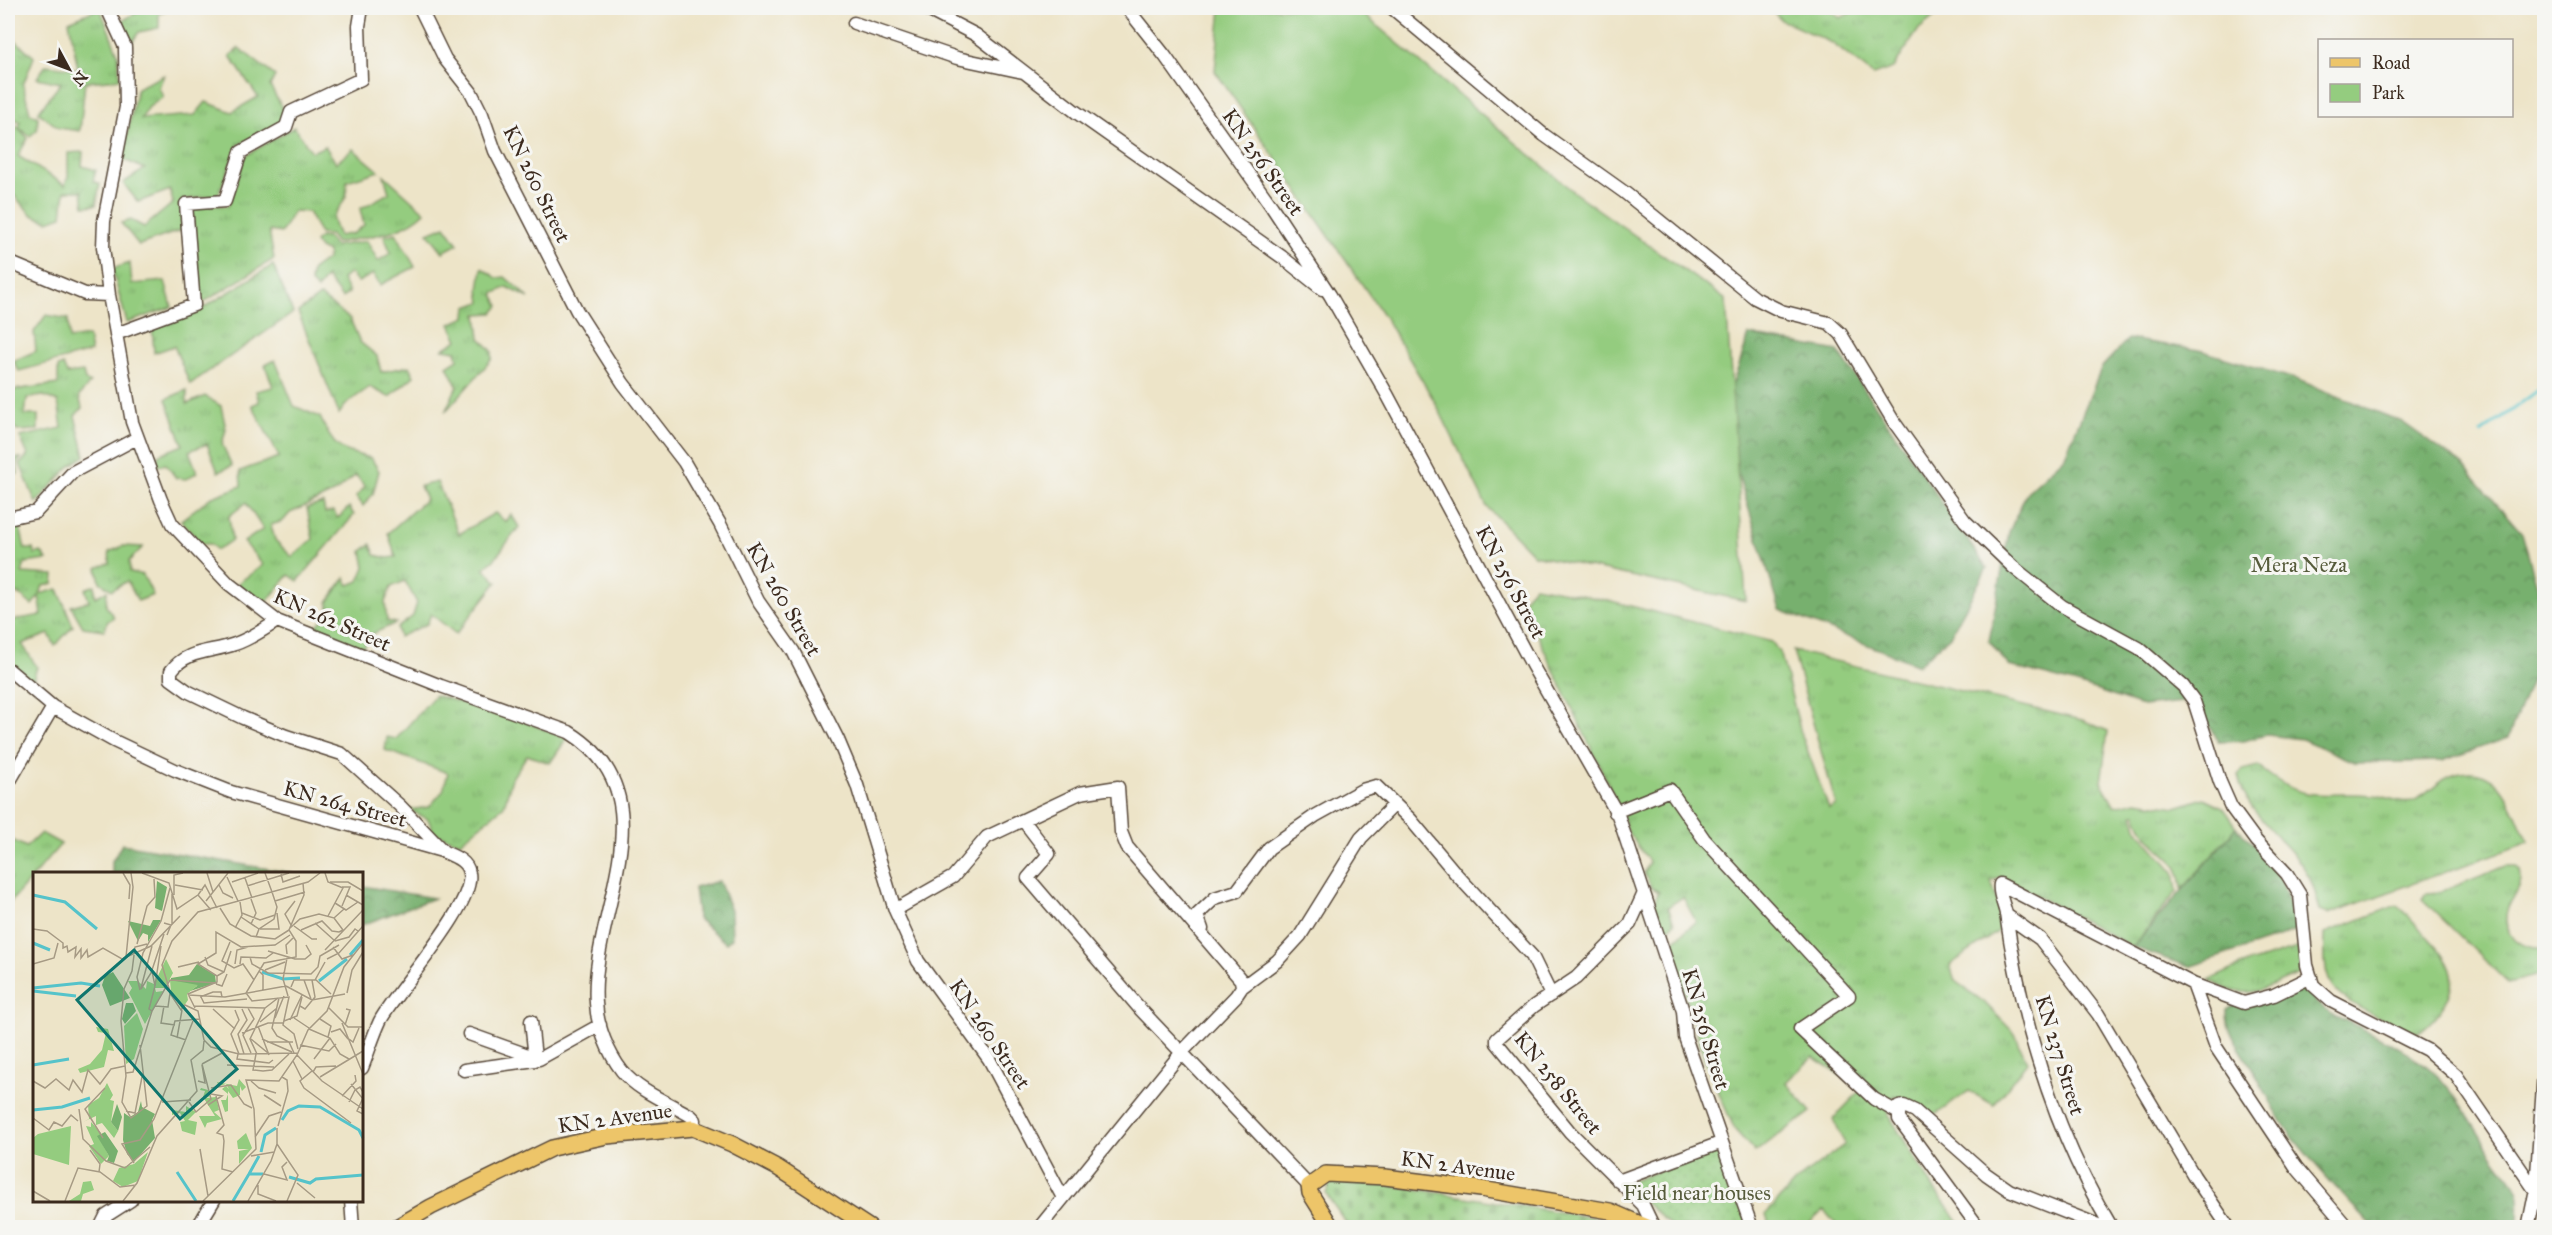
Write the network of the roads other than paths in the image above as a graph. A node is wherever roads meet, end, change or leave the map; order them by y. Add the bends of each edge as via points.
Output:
1 (107, 8) edge
2 (362, 8) edge
3 (420, 8) edge
4 (1127, 8) edge
5 (1392, 8) edge
6 (928, 9) edge
7 (854, 23) dead end
8 (1025, 72) junction
9 (8, 262) edge
10 (109, 295) junction
11 (1330, 296) junction
12 (116, 334) junction
13 (137, 438) junction
14 (8, 518) edge
15 (277, 621) junction
16 (8, 669) edge
17 (53, 707) junction
18 (8, 784) edge
19 (1395, 804) junction
20 (1615, 812) junction
21 (1023, 820) junction
22 (442, 851) junction
23 (1644, 893) junction
24 (895, 910) junction
25 (2006, 915) junction
26 (1204, 935) junction
27 (2311, 977) junction
28 (2193, 984) junction
29 (1242, 987) junction
30 (1551, 995) junction
31 (531, 1021) dead end
32 (600, 1025) junction
33 (469, 1034) dead end
34 (1182, 1052) junction
35 (537, 1058) junction
36 (363, 1065) edge
37 (464, 1070) dead end
38 (2544, 1071) edge
39 (1897, 1112) junction
40 (693, 1128) junction
41 (1720, 1143) junction
42 (1618, 1181) junction
43 (1309, 1186) junction
44 (2536, 1189) junction
45 (1062, 1196) junction
46 (128, 1202) edge
47 (213, 1202) edge
48 (351, 1202) edge
49 (2544, 1203) edge
50 (100, 1227) edge
51 (198, 1227) edge
52 (353, 1227) edge
53 (395, 1227) edge
54 (870, 1227) edge
55 (1039, 1227) edge
56 (1332, 1227) edge
57 (1649, 1227) edge
58 (1654, 1227) edge
59 (1752, 1227) edge
60 (1978, 1227) edge
61 (2106, 1227) edge
62 (2112, 1227) edge
63 (2229, 1227) edge
64 (2348, 1227) edge
65 (2528, 1227) edge

1 - 10 street, KN 262 Street via 124,47 126,107 104,221
2 - 12 street via 361,79 291,112 286,127 241,152 225,201 186,204 194,305
3 - 24 street, KN 260 Street via 445,59 471,92 495,151 577,311 623,383 684,462 758,601 793,651 857,785
4 - 11 street, KN 256 Street via 1272,207
5 - 27 street via 1544,135 1624,192 1755,298 1781,311 1829,323 1841,334 1894,422 1965,521 2062,606 2139,648 2183,686 2194,701 2231,807 2300,895
6 - 8 street via 976,35
7 - 8 street via 957,58
8 - 11 street via 1282,257
9 - 10 street via 85,294
10 - 12 street, KN 262 Street
11 - 20 street, KN 256 Street
12 - 13 street, KN 262 Street
13 - 14 street via 72,472 36,512
13 - 15 street, KN 262 Street via 172,524 228,584
15 - 22 street via 234,645 186,656 171,671 171,679 189,693 243,718 342,754 400,806
15 - 32 street, KN 262 Street via 569,732 600,758 618,800 624,834 597,977
16 - 17 street, KN 264 Street
17 - 18 street
17 - 22 street, KN 264 Street via 114,741 231,792
19 - 26 street via 1376,786 1315,816 1269,848 1237,891 1215,898 1197,915
19 - 29 street via 1361,838 1300,936 1277,961
19 - 30 street via 1532,956
20 - 23 street, KN 256 Street
20 - 39 street via 1670,790 1704,838 1849,996 1800,1029 1874,1099
21 - 24 street via 987,837 953,877
21 - 26 street via 1080,793 1118,788 1121,832 1127,847
21 - 34 street via 1049,854 1028,878
22 - 36 street, KN 264 Street via 459,858 467,867 468,889 448,928 380,1022
23 - 30 street, KN 258 Street via 1630,924 1576,978
23 - 41 street, KN 256 Street
24 - 45 street, KN 260 Street via 918,961 989,1059
25 - 28 street, KN 237 Street via 1999,885 2003,884
25 - 62 street, KN 237 Street via 2009,947 2045,1086 2092,1195
25 - 63 street via 2040,939 2098,1014 2194,1176
26 - 29 street via 1237,974
27 - 28 street via 2274,995 2244,1003
27 - 44 street via 2313,985 2331,1001 2427,1050 2456,1075
28 - 64 street via 2217,1047 2296,1167
29 - 34 street
30 - 42 street, KN 258 Street via 1534,1006 1497,1043 1550,1109
31 - 35 street
32 - 35 street
32 - 40 street, KN 262 Street via 623,1072 636,1084 691,1116 695,1120
33 - 35 street
34 - 43 street
34 - 45 street
35 - 37 street
38 - 44 street
39 - 60 street
39 - 61 street via 1904,1106 1915,1111 2009,1190
40 - 53 main road, KN 2 Avenue via 608,1136 552,1148
40 - 54 main road, KN 2 Avenue via 778,1168
41 - 42 street
41 - 59 street, KN 256 Street
42 - 58 street, KN 258 Street via 1643,1205
43 - 56 main road
43 - 57 main road, KN 2 Avenue via 1326,1174 1395,1179 1610,1211
44 - 49 street
44 - 65 street
45 - 55 street
46 - 50 street via 106,1216
47 - 51 street
48 - 52 street

